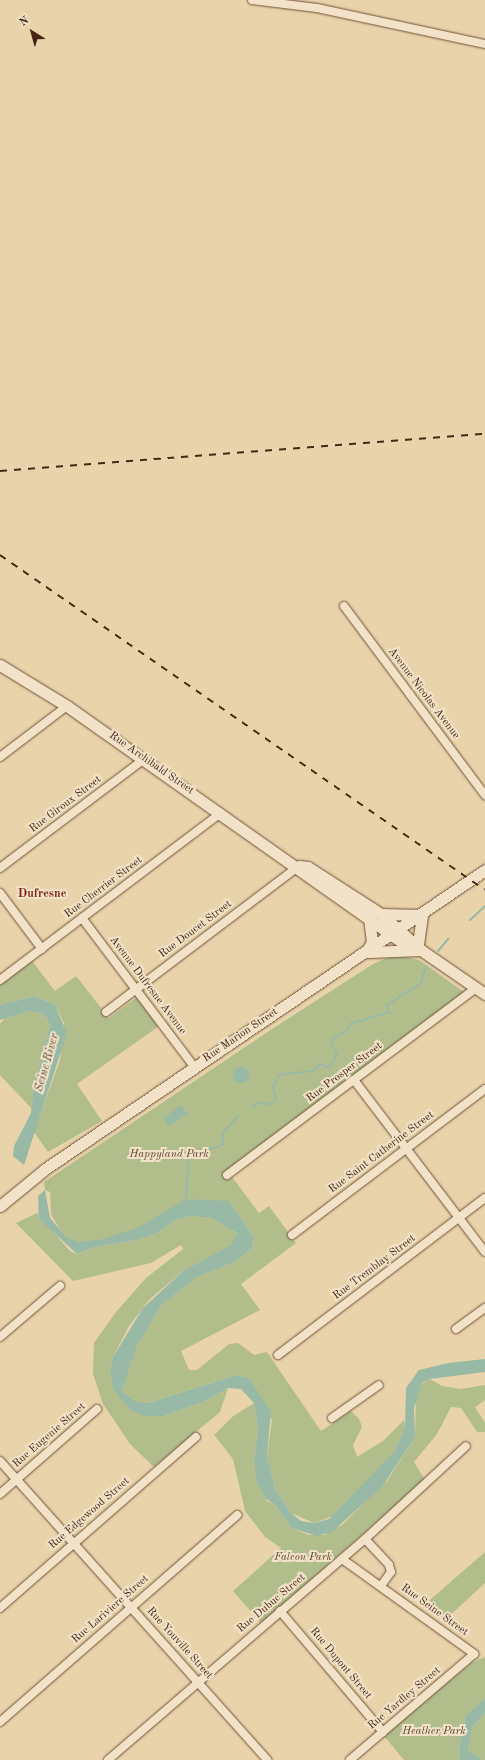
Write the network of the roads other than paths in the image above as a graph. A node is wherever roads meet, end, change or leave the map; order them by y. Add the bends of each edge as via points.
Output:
1 (252, 0) edge
2 (485, 44) edge
3 (344, 606) dead end
4 (0, 665) edge
5 (67, 706) junction
6 (0, 757) edge
7 (144, 760) junction
8 (485, 795) edge
9 (221, 813) junction
10 (299, 866) junction
11 (0, 868) edge
12 (485, 870) edge
13 (0, 893) edge
14 (381, 914) junction
15 (422, 915) junction
16 (369, 917) junction
17 (82, 918) junction
18 (396, 932) junction
19 (42, 949) junction
20 (419, 949) junction
21 (366, 952) junction
22 (0, 980) edge
23 (136, 989) junction
24 (481, 991) edge
25 (106, 1012) dead end
26 (195, 1068) junction
27 (354, 1080) junction
28 (485, 1089) edge
29 (407, 1148) junction
30 (227, 1175) dead end
31 (485, 1198) edge
32 (4, 1202) edge
33 (459, 1218) junction
34 (292, 1235) dead end
35 (485, 1252) edge
36 (60, 1286) dead end
37 (485, 1308) edge
38 (456, 1329) dead end
39 (0, 1337) edge
40 (278, 1355) dead end
41 (379, 1385) dead end
42 (97, 1409) dead end
43 (332, 1418) dead end
44 (196, 1437) dead end
45 (466, 1446) dead end
46 (0, 1461) edge
47 (16, 1480) junction
48 (0, 1494) edge
49 (236, 1515) dead end
50 (365, 1539) junction
51 (74, 1543) junction
52 (342, 1559) junction
53 (381, 1586) junction
54 (131, 1607) junction
55 (0, 1608) edge
56 (280, 1611) junction
57 (474, 1654) joint
58 (198, 1682) junction
59 (0, 1722) edge
60 (383, 1732) junction
61 (117, 1757) edge
62 (108, 1760) edge
63 (267, 1760) edge
64 (350, 1760) edge

1 - 2 street via 317,8
3 - 8 street, Avenue Nicolas Avenue
4 - 5 main road, Rue Archibald Street
5 - 6 street
5 - 7 main road, Rue Archibald Street
7 - 9 main road, Rue Archibald Street
7 - 11 street, Rue Giroux Street
9 - 10 main road, Rue Archibald Street
9 - 17 street, Rue Cherrier Street
10 - 14 main road, Rue Archibald Street via 308,867
10 - 16 main road, Rue Archibald Street
10 - 23 street, Rue Doucet Street
12 - 15 main road, Rue Marion Street
13 - 19 street
14 - 15 main road
14 - 18 main road, Rue Archibald Street
15 - 18 main road, Rue Marion Street
15 - 20 main road
16 - 18 main road, Rue Archibald Street
16 - 21 main road via 372,942
17 - 19 street, Rue Cherrier Street
17 - 23 street, Avenue Dufresne Avenue
18 - 20 main road, Rue Archibald Street
18 - 21 main road, Rue Marion Street
19 - 22 street, Rue Cherrier Street
20 - 21 main road
20 - 24 main road, Rue Archibald Street
21 - 26 main road, Rue Marion Street
23 - 25 street, Rue Doucet Street
23 - 26 street, Avenue Dufresne Avenue
24 - 27 street, Rue Prosper Street
26 - 32 main road, Rue Marion Street via 98,1133
27 - 29 street
27 - 30 street, Rue Prosper Street
28 - 29 street, Rue Saint Catherine Street
29 - 33 street
29 - 34 street, Rue Saint Catherine Street
31 - 33 street, Rue Tremblay Street
33 - 35 street
33 - 40 street, Rue Tremblay Street
36 - 39 street
37 - 38 street
41 - 43 street
42 - 47 street, Rue Eugenie Street
44 - 51 street, Rue Edgewood Street
45 - 50 street, Rue Dubuc Street
46 - 47 street
47 - 48 street, Rue Eugenie Street
47 - 51 street, Rue Youville Street
49 - 54 street, Rue Lariviere Street
50 - 52 street, Rue Dubuc Street
50 - 53 street, Rue Seine Street via 389,1565 391,1572
51 - 54 street, Rue Youville Street
51 - 55 street, Rue Edgewood Street
52 - 53 street, Rue Seine Street
52 - 56 street, Rue Dubuc Street
53 - 57 street, Rue Seine Street
54 - 58 street, Rue Youville Street
54 - 59 street, Rue Lariviere Street
56 - 58 street, Rue Dubuc Street
56 - 60 street, Rue Dupont Street
57 - 60 street, Rue Yardley Street
58 - 61 street, Rue Dubuc Street
58 - 63 street, Rue Youville Street
60 - 64 street, Rue Yardley Street
61 - 62 street, Rue Dubuc Street

